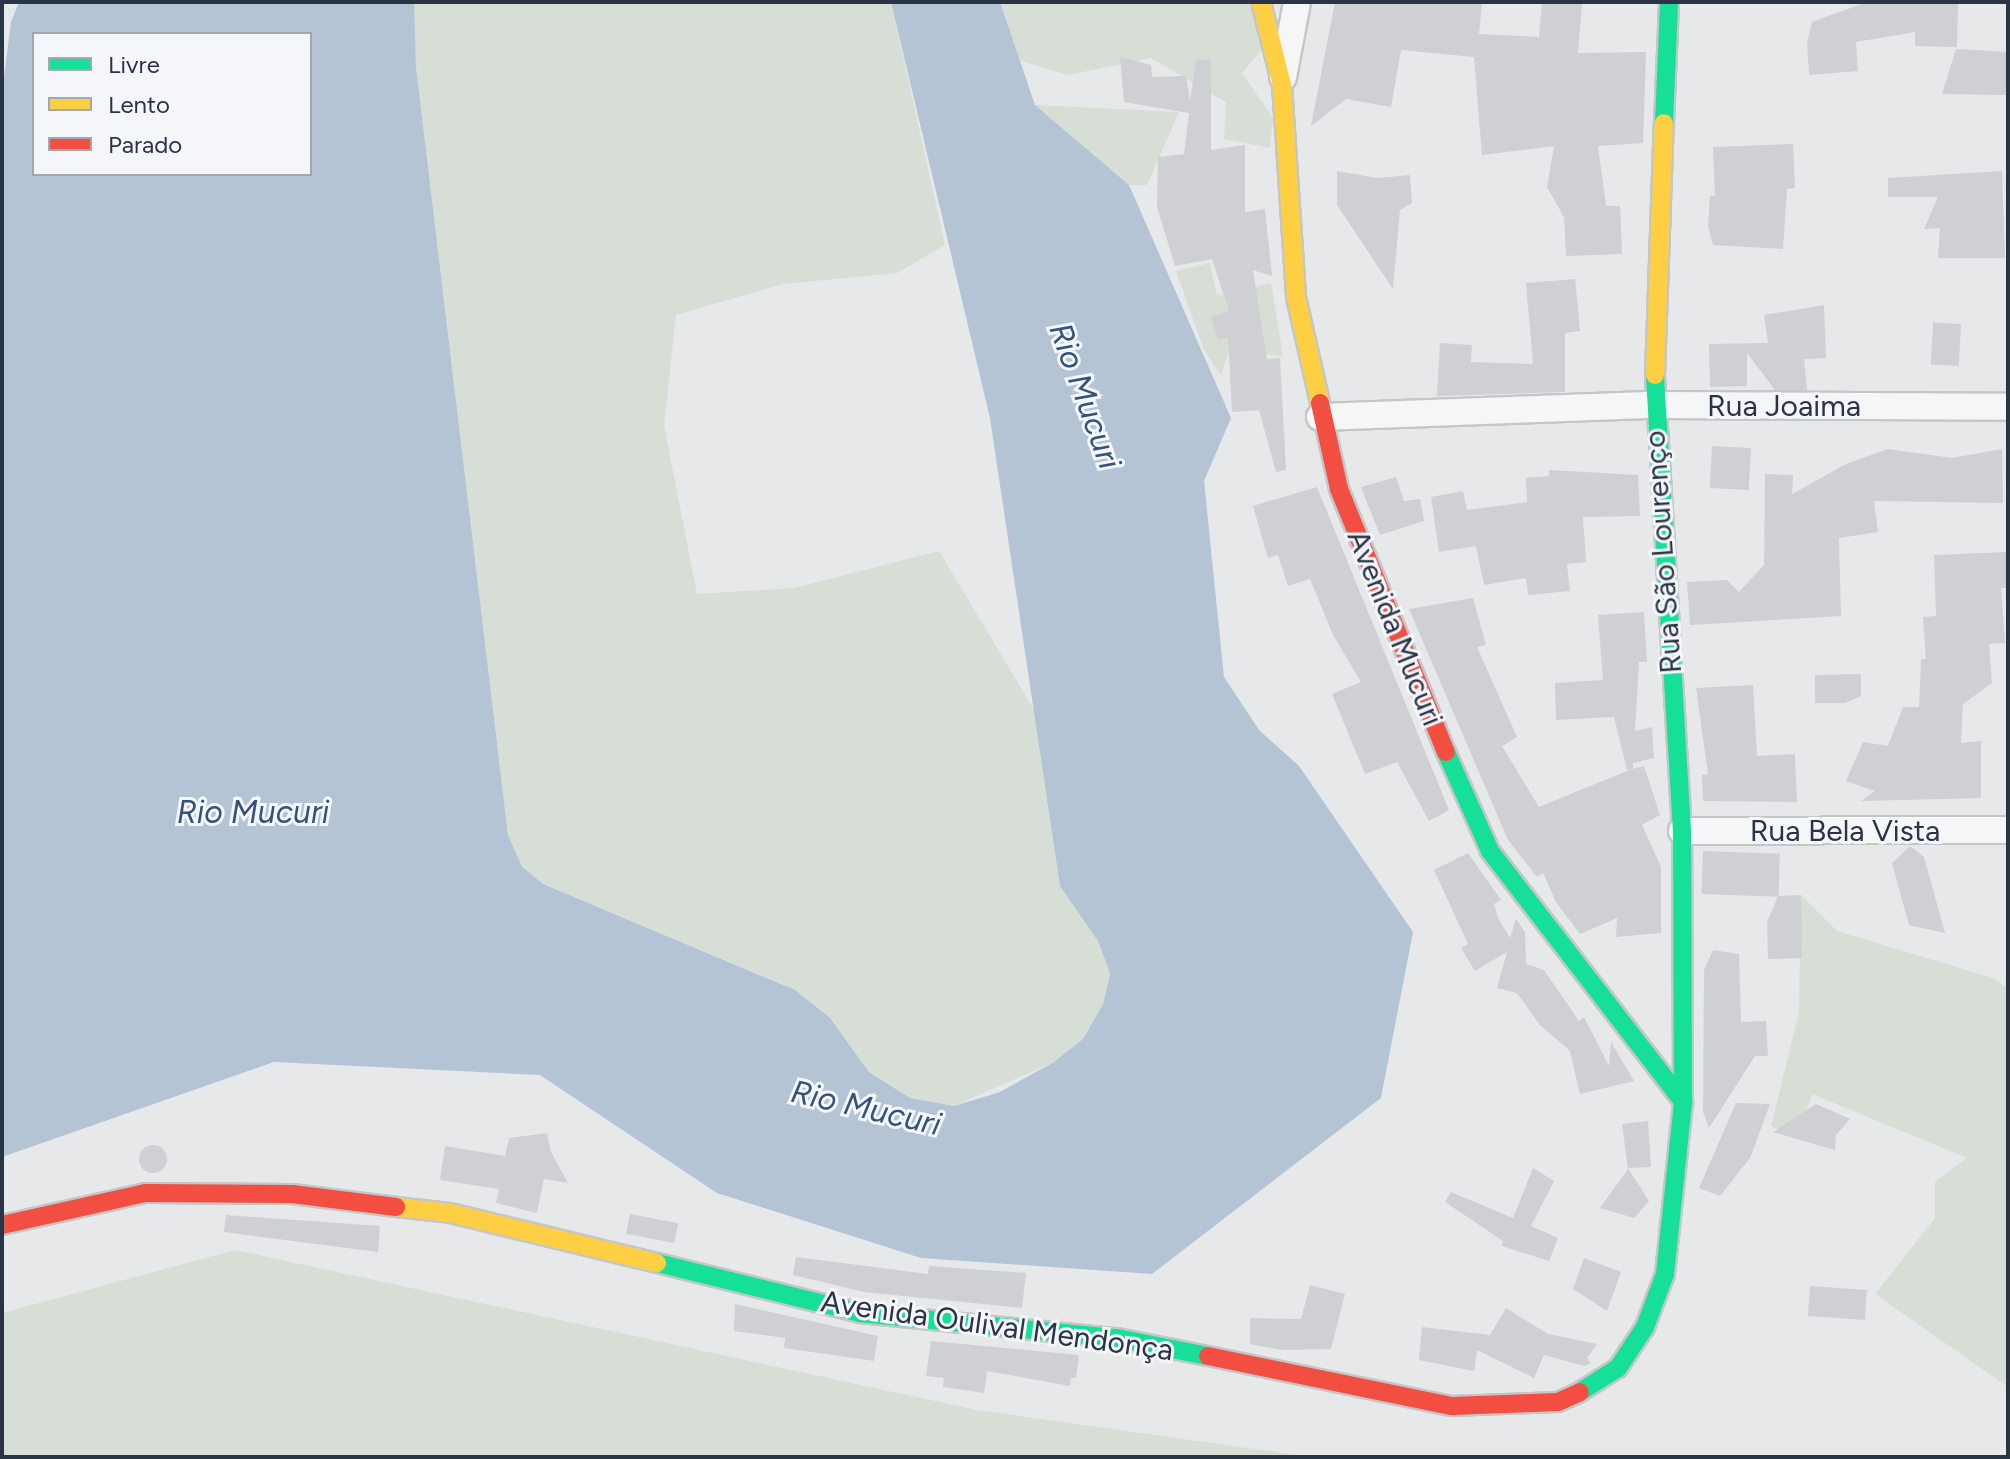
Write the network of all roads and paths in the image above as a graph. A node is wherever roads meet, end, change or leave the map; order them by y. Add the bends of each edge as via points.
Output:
1 (1261, 2) edge
2 (1297, 2) edge
3 (1669, 2) edge
4 (1282, 85) junction
5 (1654, 405) junction
6 (2008, 407) edge
7 (1320, 417) junction
8 (2008, 830) edge
9 (1682, 831) junction
10 (1683, 1102) junction
11 (2, 1225) edge

1 - 4 street, Avenida Mucuri
2 - 4 street, Avenida Mucuri
3 - 5 street, Rua São Lourenço
4 - 7 street, Avenida Mucuri via 1296,297
5 - 6 street, Rua Joaima
5 - 7 street, Rua Joaima
5 - 9 street, Rua São Lourenço
7 - 10 street, Avenida Mucuri via 1339,489 1490,851
8 - 9 street, Rua Bela Vista
9 - 10 street, Rua São Lourenço
10 - 11 street, Avenida Oulival Mendonça via 1665,1274 1645,1327 1618,1368 1582,1395 1558,1402 1452,1406 1117,1338 860,1313 450,1213 292,1194 145,1193

